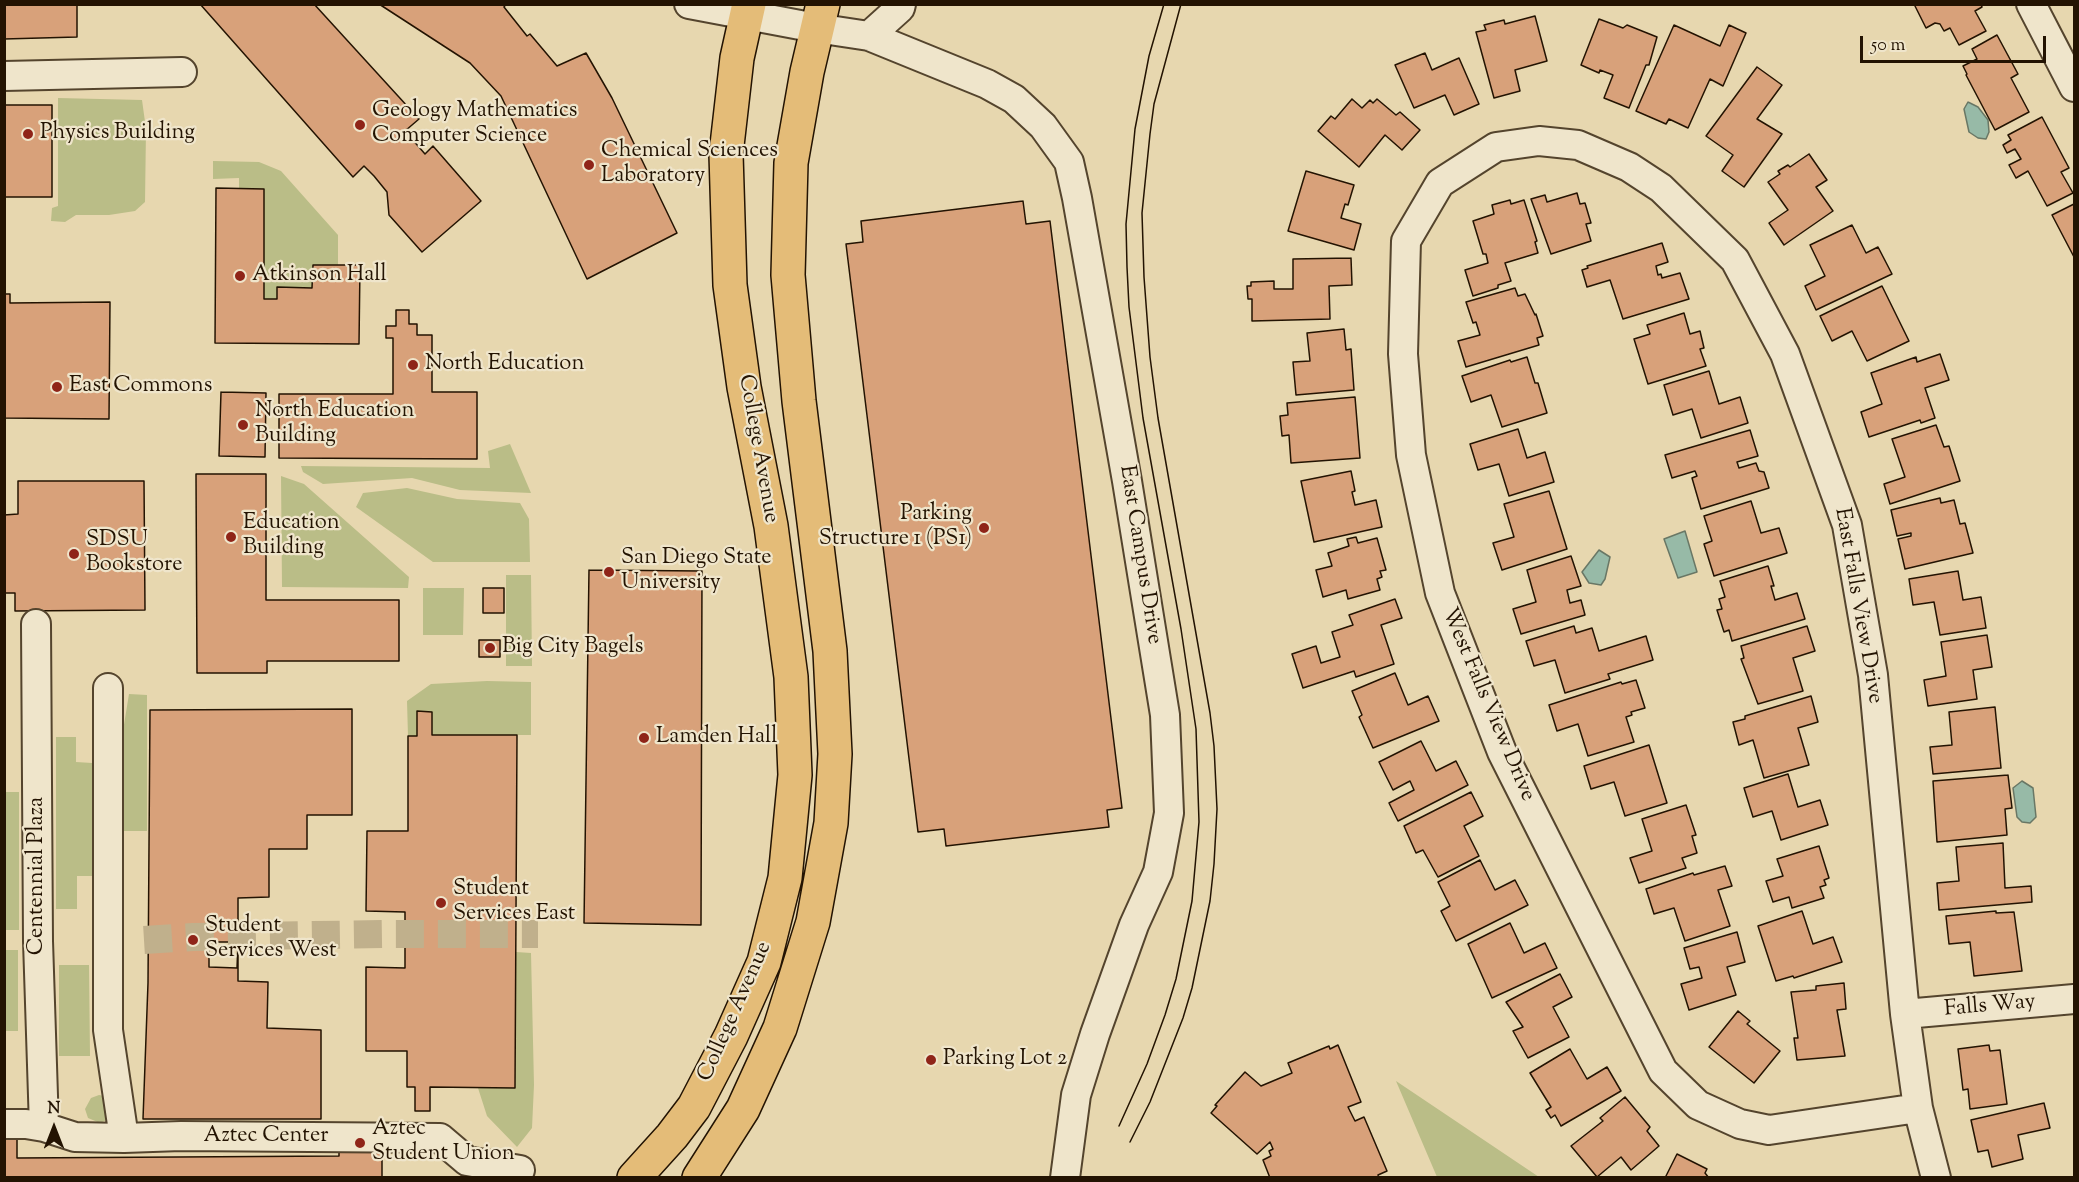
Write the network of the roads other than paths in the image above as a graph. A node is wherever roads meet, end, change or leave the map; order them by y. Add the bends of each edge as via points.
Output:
1 (689, 4) edge
2 (901, 4) edge
3 (2031, 4) edge
4 (748, 10) edge
5 (820, 16) edge
6 (869, 36) junction
7 (182, 72) dead end
8 (4, 76) edge
9 (2074, 87) edge
10 (1496, 147) joint
11 (36, 624) dead end
12 (108, 688) dead end
13 (2074, 999) edge
14 (1905, 1014) junction
15 (1918, 1108) junction
16 (4, 1124) edge
17 (44, 1127) junction
18 (672, 1136) junction
19 (124, 1138) junction
20 (520, 1170) dead end
21 (634, 1178) edge
22 (651, 1178) edge
23 (699, 1178) edge
24 (1065, 1178) edge
25 (1936, 1178) edge

1 - 4 street, East Campus Drive
2 - 6 street
3 - 9 street
4 - 5 street, East Campus Drive
4 - 18 main road, College Avenue via 737,58 726,154 730,285 744,387 771,526 791,677 795,775 785,878 764,962 694,1107
5 - 6 street, East Campus Drive
5 - 23 main road, College Avenue via 791,164 788,275 799,401 830,651 835,754 831,823 813,922 780,1028 743,1109
6 - 24 street, East Campus Drive via 1014,99 1043,126 1069,162 1125,470 1165,715 1169,813 1158,872 1130,935 1076,1095
7 - 8 street
10 - 14 street, East Falls View Drive via 1539,141 1578,145 1629,167 1660,188 1735,260 1785,354 1847,525 1873,675
10 - 15 street, West Falls View Drive via 1440,183 1406,241 1403,354 1411,455 1440,593 1502,752 1663,1071 1698,1105 1740,1124 1769,1131
11 - 17 street, Centennial Plaza via 38,941
12 - 19 street via 108,1030
13 - 14 street, Falls Way
14 - 15 street, East Falls View Drive
15 - 25 street, East Falls View Drive
16 - 17 street, Aztec Center
17 - 19 street, Aztec Center via 75,1137
18 - 21 main road, College Avenue
18 - 22 main road
19 - 20 street, Aztec Center via 440,1138 467,1161

